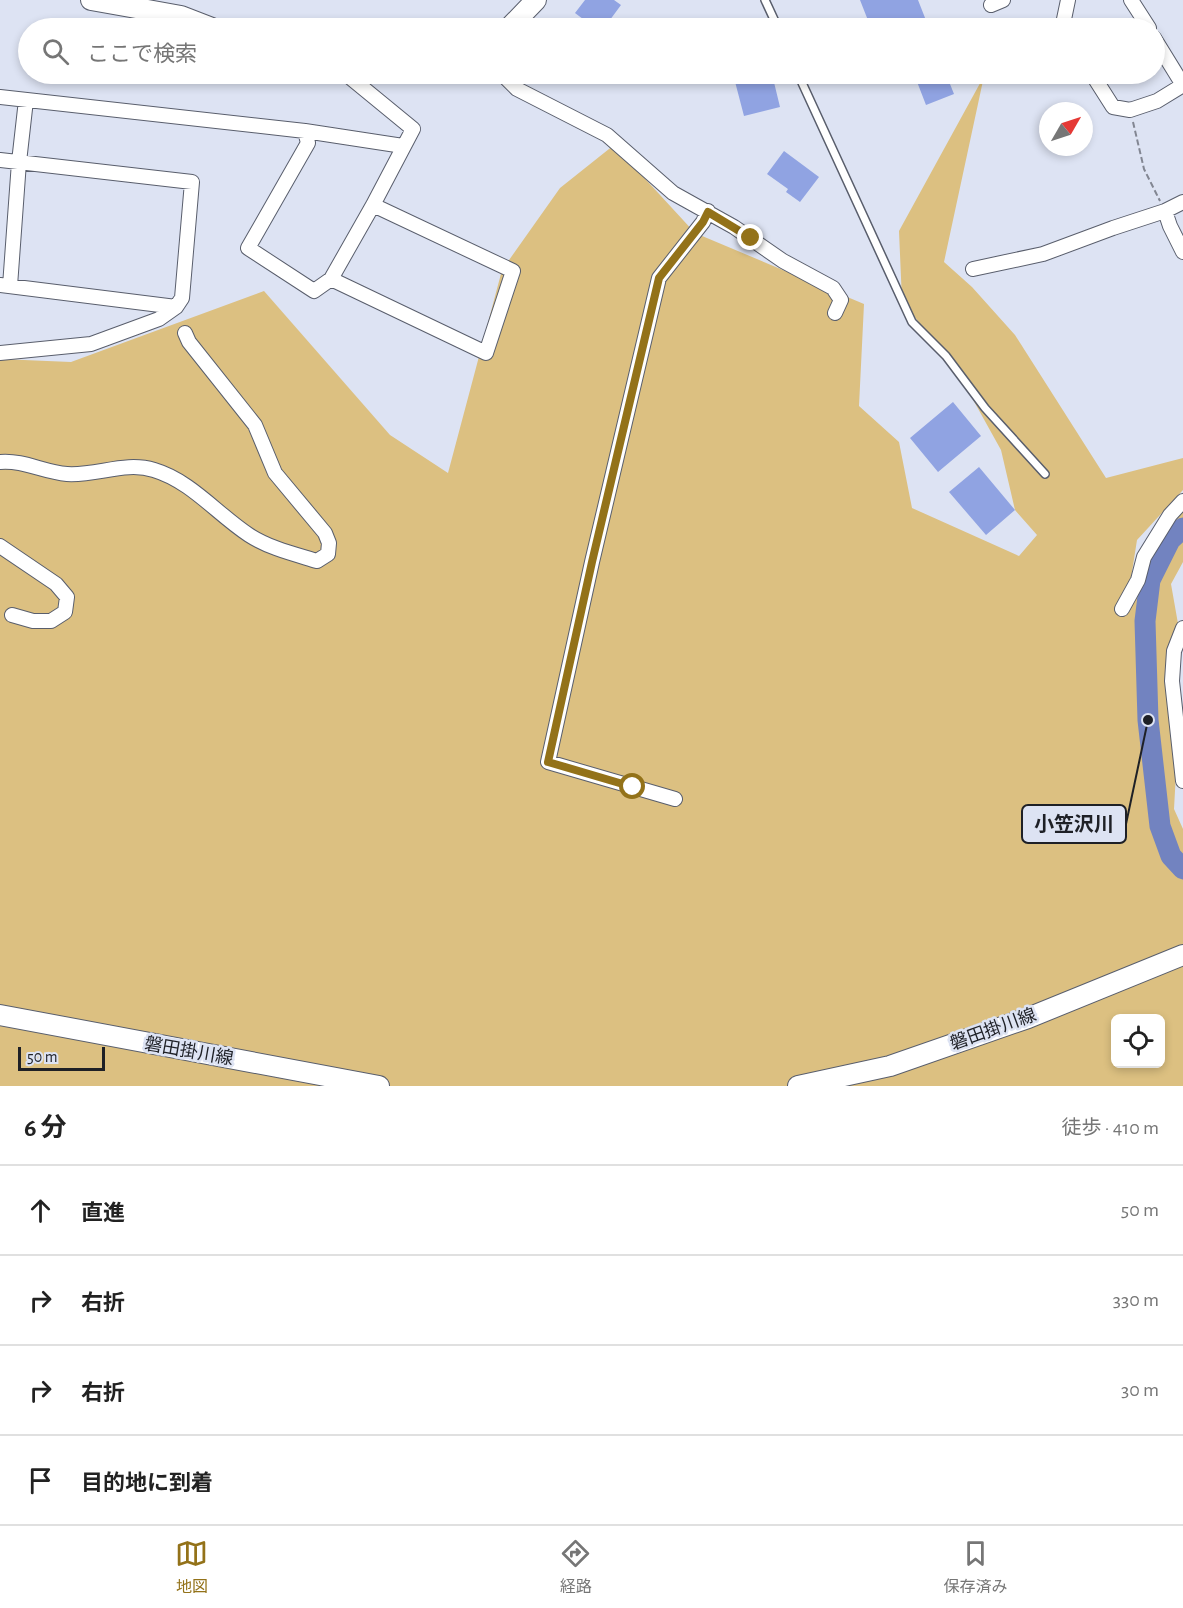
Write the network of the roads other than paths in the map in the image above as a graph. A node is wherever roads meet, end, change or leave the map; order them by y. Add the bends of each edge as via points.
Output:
1 (91, 0) edge
2 (536, 0) edge
3 (765, 0) edge
4 (1068, 0) edge
5 (1131, 0) edge
6 (186, 18) edge
7 (519, 18) edge
8 (773, 18) edge
9 (1064, 18) edge
10 (1143, 18) edge
11 (1165, 55) edge
12 (358, 84) edge
13 (512, 84) edge
14 (803, 84) edge
15 (1098, 84) edge
16 (1183, 85) edge
17 (0, 97) edge
18 (26, 100) junction
19 (305, 131) junction
20 (403, 146) junction
21 (0, 160) edge
22 (19, 162) junction
23 (1183, 202) edge
24 (373, 205) junction
25 (1165, 211) junction
26 (708, 212) junction
27 (1183, 252) edge
28 (973, 269) dead end
29 (331, 279) junction
30 (5, 285) edge
31 (176, 307) junction
32 (835, 314) dead end
33 (185, 333) dead end
34 (0, 353) edge
35 (0, 462) edge
36 (1045, 474) dead end
37 (1183, 501) edge
38 (0, 546) edge
39 (1122, 609) dead end
40 (12, 615) dead end
41 (1183, 628) edge
42 (1183, 781) edge
43 (675, 799) dead end
44 (1183, 955) edge
45 (0, 1015) edge
46 (379, 1086) edge
47 (798, 1086) edge

1 - 6 main road
2 - 7 main road
3 - 8 lane
4 - 9 street
5 - 10 street
11 - 16 street
12 - 20 street via 413,129
13 - 26 street via 607,135 673,193
14 - 36 lane via 912,322 946,356 985,408
15 - 16 street via 1113,107 1130,110 1157,101
17 - 18 street
18 - 19 street
18 - 22 street
19 - 20 street
19 - 29 street via 308,143 248,248 314,291
20 - 24 street
21 - 22 street
22 - 30 street
22 - 31 street via 192,182 182,298
23 - 25 street
24 - 29 street
24 - 29 street via 513,271 486,353
25 - 27 street
25 - 28 street via 1043,254
26 - 32 street via 833,288 840,300
26 - 43 street via 659,278 548,762
30 - 31 street
31 - 34 street via 159,319 91,344
33 - 35 street via 255,425 275,473 325,533 328,554 317,561 250,536 206,500 167,474 152,469 132,466 70,474 14,461
37 - 39 street via 1144,557 1138,580
38 - 40 street via 56,584 67,597 65,612 51,621
41 - 42 street via 1174,651 1172,681
44 - 47 main road, 磐田掛川線 via 1028,1018 890,1066
45 - 46 main road, 磐田掛川線

